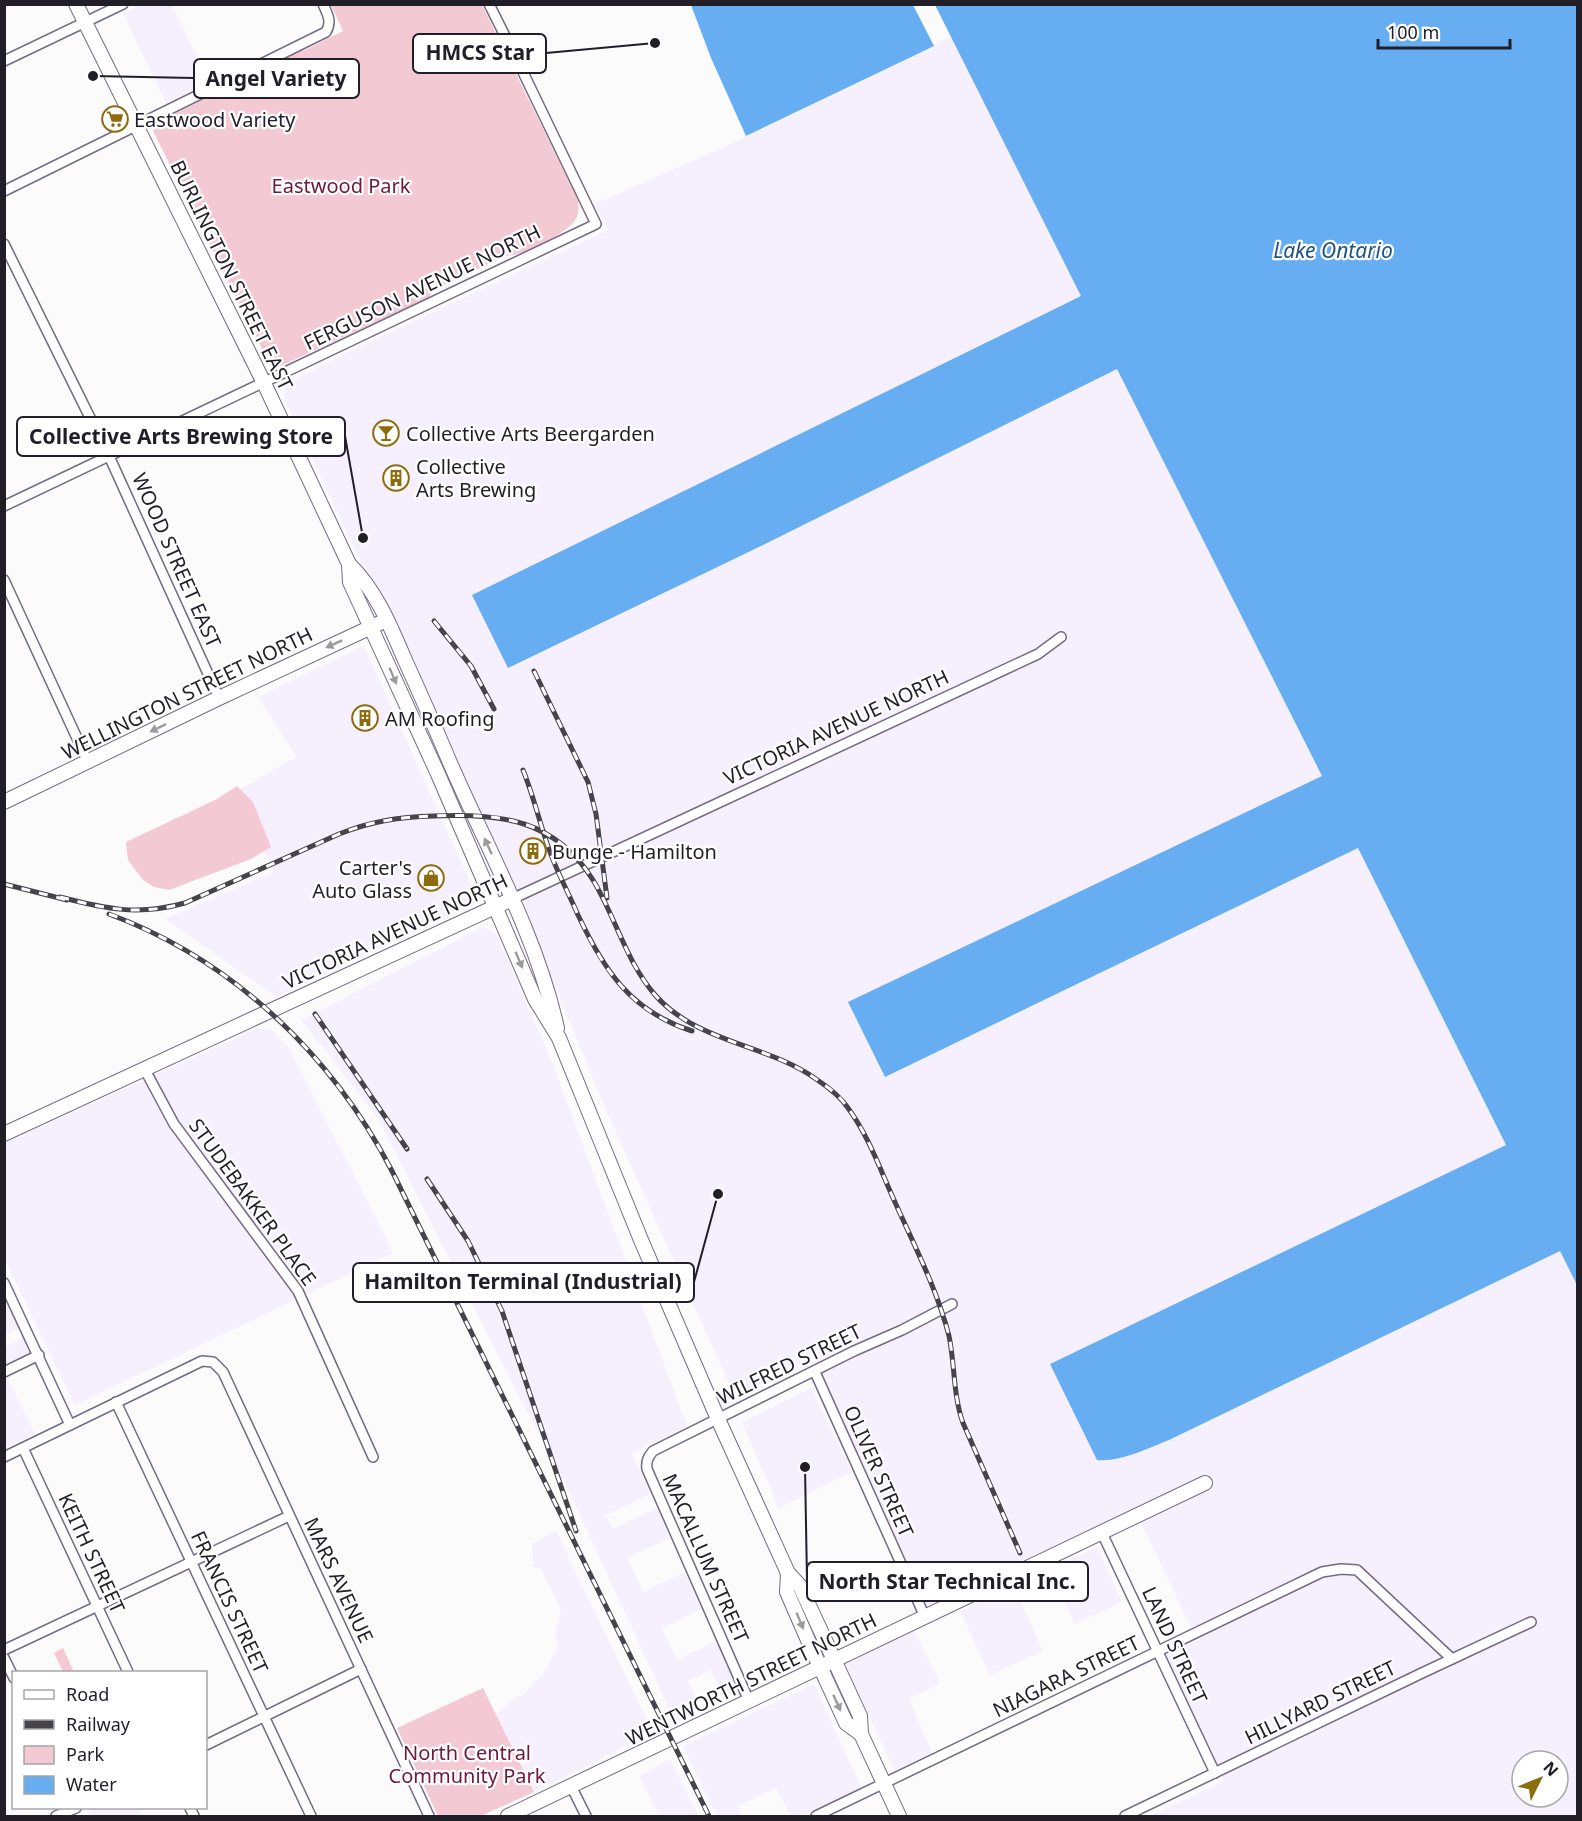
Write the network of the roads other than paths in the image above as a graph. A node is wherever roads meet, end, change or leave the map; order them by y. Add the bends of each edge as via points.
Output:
1 (76, 4) edge
2 (123, 4) edge
3 (323, 4) edge
4 (489, 4) edge
5 (85, 22) junction
6 (4, 61) edge
7 (137, 126) junction
8 (4, 191) edge
9 (4, 244) edge
10 (264, 383) junction
11 (109, 456) junction
12 (4, 506) edge
13 (349, 564) junction
14 (4, 580) edge
15 (387, 619) junction
16 (372, 628) junction
17 (1061, 637) dead end
18 (219, 698) junction
19 (88, 762) junction
20 (4, 802) edge
21 (512, 899) junction
22 (496, 907) junction
23 (559, 1038) junction
24 (144, 1068) junction
25 (4, 1134) edge
26 (4, 1282) edge
27 (952, 1304) dead end
28 (39, 1355) junction
29 (4, 1372) edge
30 (815, 1372) junction
31 (116, 1402) junction
32 (718, 1419) junction
33 (70, 1425) junction
34 (23, 1448) junction
35 (4, 1457) edge
36 (373, 1457) dead end
37 (646, 1461) joint
38 (1205, 1483) dead end
39 (290, 1516) junction
40 (1102, 1533) junction
41 (192, 1562) junction
42 (788, 1573) junction
43 (98, 1606) junction
44 (925, 1617) junction
45 (1531, 1622) dead end
46 (4, 1650) edge
47 (1157, 1652) junction
48 (4, 1658) edge
49 (1452, 1659) junction
50 (834, 1660) junction
51 (820, 1667) junction
52 (361, 1669) junction
53 (128, 1671) edge
54 (12, 1674) edge
55 (749, 1701) junction
56 (264, 1716) junction
57 (861, 1734) junction
58 (207, 1744) edge
59 (1215, 1773) junction
60 (884, 1784) junction
61 (571, 1786) junction
62 (73, 1809) edge
63 (57, 1816) edge
64 (311, 1816) edge
65 (429, 1816) edge
66 (508, 1816) edge
67 (586, 1816) edge
68 (816, 1816) edge
69 (899, 1816) edge
70 (1125, 1816) edge

1 - 5 main road, BURLINGTON STREET EAST
2 - 5 street
3 - 7 street via 330,26 326,32
4 - 10 street, FERGUSON AVENUE NORTH via 596,224
5 - 6 street
5 - 7 main road, BURLINGTON STREET EAST
7 - 8 street
7 - 10 main road, BURLINGTON STREET EAST
9 - 11 street, WOOD STREET EAST
10 - 11 street, FERGUSON AVENUE NORTH
10 - 13 main road, BURLINGTON STREET EAST
11 - 12 street, FERGUSON AVENUE NORTH
11 - 18 street, WOOD STREET EAST
13 - 15 main road, BURLINGTON STREET EAST
13 - 16 main road, BURLINGTON STREET EAST via 350,582
14 - 19 street
15 - 16 main road, WELLINGTON STREET NORTH
21 -> 15 main road, BURLINGTON STREET EAST
16 -> 18 main road, WELLINGTON STREET NORTH
16 -> 22 main road, BURLINGTON STREET EAST
17 - 21 street, VICTORIA AVENUE NORTH via 1038,654
18 -> 19 main road, WELLINGTON STREET NORTH
19 - 20 main road, WELLINGTON STREET NORTH
21 - 22 main road, VICTORIA AVENUE NORTH
21 - 23 main road, BURLINGTON STREET EAST via 550,994
22 -> 23 main road, BURLINGTON STREET EAST via 536,999
22 - 24 main road, VICTORIA AVENUE NORTH
23 - 32 main road, BURLINGTON STREET EAST
24 - 25 main road, VICTORIA AVENUE NORTH
24 - 36 street, STUDEBAKKER PLACE via 174,1124 298,1291
26 - 28 street
27 - 30 street, WILFRED STREET
28 - 29 street
28 - 33 street
30 - 32 street, WILFRED STREET
30 - 44 street, OLIVER STREET
31 - 33 street
31 - 39 street, MARS AVENUE via 202,1361 213,1362 223,1372
31 - 41 street, FRANCIS STREET
32 - 37 street, WILFRED STREET via 653,1451
32 - 42 main road, BURLINGTON STREET EAST
33 - 34 street
34 - 35 street
34 - 43 street, KEITH STREET
37 - 55 street, MACALLUM STREET
38 - 40 main road, WENTWORTH STREET NORTH
39 - 41 street
39 - 52 street, MARS AVENUE
40 - 44 main road, WENTWORTH STREET NORTH
40 - 47 street, LAND STREET
41 - 43 street
41 - 56 street, FRANCIS STREET
42 - 50 main road, BURLINGTON STREET EAST via 801,1586
42 -> 51 main road, BURLINGTON STREET EAST via 787,1592
43 - 46 street
43 - 53 street, KEITH STREET
44 - 50 main road, WENTWORTH STREET NORTH
45 - 49 street, HILLYARD STREET
47 - 49 street, NIAGARA STREET via 1322,1572 1357,1570
47 - 59 street, LAND STREET
47 - 60 street, NIAGARA STREET
48 - 54 street
49 - 59 street, HILLYARD STREET
50 - 51 main road, WENTWORTH STREET NORTH
50 - 57 main road, BURLINGTON STREET EAST via 860,1716
51 - 55 main road, WENTWORTH STREET NORTH
51 -> 57 main road, BURLINGTON STREET EAST via 846,1724
52 - 56 street
52 - 65 street, MARS AVENUE
55 - 61 main road, WENTWORTH STREET NORTH
56 - 58 street
56 - 64 street, FRANCIS STREET
57 - 60 main road, BURLINGTON STREET EAST
59 - 70 street, HILLYARD STREET
60 - 68 street, NIAGARA STREET
60 - 69 main road, BURLINGTON STREET EAST
61 - 66 main road, WENTWORTH STREET NORTH
61 - 67 street
62 - 63 street

